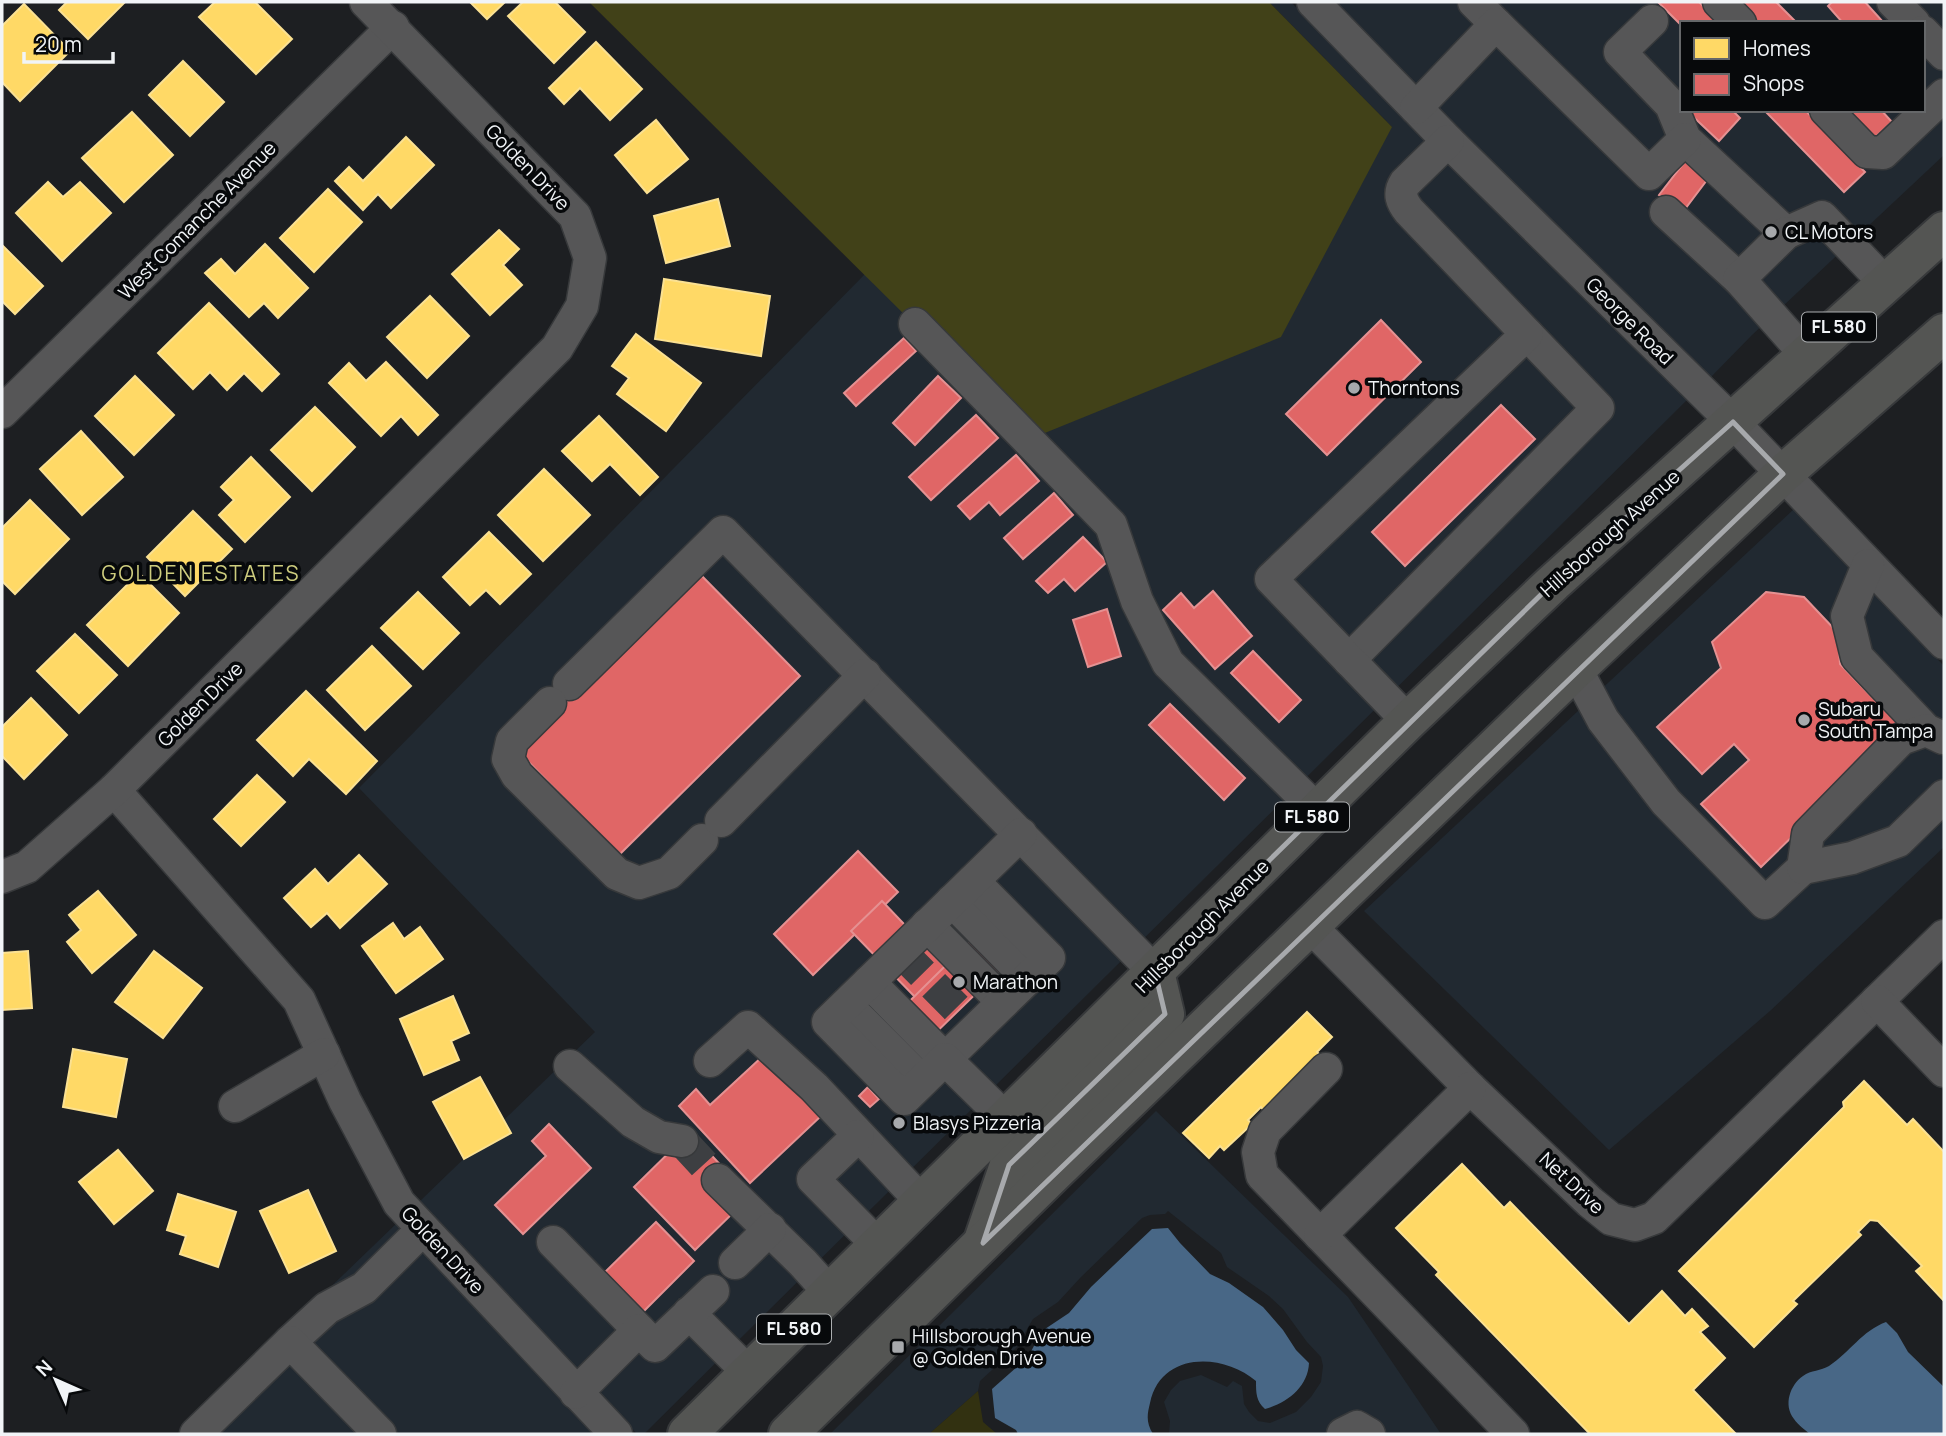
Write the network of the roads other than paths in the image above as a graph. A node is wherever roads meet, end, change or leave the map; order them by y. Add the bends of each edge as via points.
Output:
1 (366, 2) edge
2 (1313, 2) edge
3 (1474, 2) edge
4 (1719, 2) edge
5 (1893, 2) edge
6 (1652, 21) dead end
7 (1738, 21) edge
8 (1912, 21) edge
9 (1496, 24) junction
10 (393, 27) junction
11 (1925, 34) edge
12 (1944, 54) edge
13 (1944, 94) edge
14 (1416, 108) junction
15 (1828, 112) edge
16 (1685, 139) junction
17 (1448, 141) junction
18 (1666, 212) dead end
19 (1944, 231) edge
20 (1786, 233) junction
21 (1739, 279) junction
22 (1886, 284) junction
23 (915, 324) dead end
24 (1944, 332) edge
25 (1527, 334) junction
26 (1807, 356) junction
27 (2, 412) edge
28 (1734, 422) junction
29 (1783, 474) junction
30 (1868, 565) junction
31 (1942, 639) edge
32 (1349, 660) junction
33 (1576, 669) junction
34 (865, 675) junction
35 (1408, 721) junction
36 (1935, 735) edge
37 (114, 790) junction
38 (1944, 796) edge
39 (1318, 811) junction
40 (1021, 834) junction
41 (1803, 868) junction
42 (2, 877) edge
43 (962, 891) junction
44 (927, 925) junction
45 (1310, 926) junction
46 (1944, 936) edge
47 (1155, 972) junction
48 (869, 982) junction
49 (1877, 1001) junction
50 (1003, 1002) junction
51 (324, 1054) junction
52 (945, 1059) junction
53 (710, 1061) dead end
54 (570, 1066) dead end
55 (1326, 1069) dead end
56 (1944, 1071) edge
57 (1470, 1088) junction
58 (235, 1107) dead end
59 (1006, 1119) junction
60 (858, 1136) junction
61 (682, 1141) tunnel mouth
62 (718, 1180) tunnel mouth
63 (922, 1202) junction
64 (423, 1229) junction
65 (770, 1230) junction
66 (1320, 1235) junction
67 (553, 1242) dead end
68 (983, 1243) junction
69 (878, 1245) junction
70 (735, 1263) dead end
71 (713, 1291) dead end
72 (830, 1293) junction
73 (689, 1313) junction
74 (639, 1330) junction
75 (290, 1342) junction
76 (749, 1373) junction
77 (576, 1393) junction
78 (196, 1434) edge
79 (380, 1434) edge
80 (616, 1434) edge
81 (687, 1434) edge
82 (788, 1434) edge
83 (1343, 1434) edge
84 (1369, 1434) edge
85 (1513, 1434) edge

1 - 10 street, Golden Drive
2 - 14 street, George Road
3 - 9 street
4 - 7 street
5 - 8 street
6 - 16 street via 1620,52 1671,106
9 - 14 street
9 - 16 street via 1650,174
10 - 27 street, West Comanche Avenue
10 - 37 street, Golden Drive via 575,216 590,258 582,306 557,348
11 - 12 street
13 - 15 street via 1883,153 1867,152
14 - 17 street, George Road
16 - 20 street
17 - 25 street via 1405,183 1401,197 1409,211
17 - 28 street, George Road
18 - 21 street
19 - 22 main road, Hillsborough Avenue / FL 580
20 - 21 street
20 - 22 street via 1822,217
21 - 26 street
22 - 26 main road, Hillsborough Avenue / FL 580
23 - 39 street via 1111,525 1137,601 1168,663
24 - 29 main road
25 - 32 street via 1598,408
25 - 32 street via 1271,579
26 - 28 main road, Hillsborough Avenue / FL 580
28 - 29 street, George Road
28 - 35 main road, Hillsborough Avenue / FL 580 via 1553,583
29 - 30 street, George Road
29 - 33 main road
30 - 31 street, George Road
30 - 36 street via 1847,616 1857,657
32 - 35 street
33 - 41 street via 1603,720 1666,802 1765,903
33 - 45 main road
34 - 34 street via 669,873 639,883 618,874 517,775 508,759 512,741 723,532
34 - 40 street
35 - 39 main road, Hillsborough Avenue / FL 580
36 - 41 street via 1901,739 1808,834
37 - 42 street via 27,867
37 - 51 street, Golden Drive via 299,1000
38 - 41 street via 1898,841 1852,858
39 - 47 main road, Hillsborough Avenue / FL 580
40 - 43 street
40 - 47 street
43 - 44 street
43 - 50 street via 1028,978
44 - 48 street
44 - 50 street
45 - 57 street, Net Drive
45 - 68 main road
46 - 49 street, Net Drive
47 - 59 main road, Hillsborough Avenue / FL 580
47 - 68 main road via 1165,1014 1009,1165
48 - 52 street
48 - 52 street via 828,1022 894,1089 904,1099
49 - 56 street
49 - 57 street, Net Drive via 1654,1218 1635,1225 1611,1219 1590,1202
50 - 52 street
51 - 58 street
51 - 64 street, Golden Drive via 399,1203
52 - 59 street
53 - 60 street via 748,1027 814,1087
54 - 61 street via 633,1122 659,1137
55 - 66 street via 1265,1131 1258,1152 1262,1175
57 - 66 street
59 - 63 main road, Hillsborough Avenue / FL 580
60 - 63 street
60 - 69 street via 813,1179
62 - 65 street
63 - 69 main road, Hillsborough Avenue / FL 580
64 - 75 street via 364,1288 327,1307
64 - 77 street, Golden Drive
65 - 70 street
65 - 72 street
66 - 85 street
67 - 74 street
68 - 82 main road
69 - 72 main road, Hillsborough Avenue / FL 580
71 - 73 street
72 - 76 main road, Hillsborough Avenue / FL 580
73 - 74 street via 655,1346
73 - 76 street
74 - 77 street
75 - 78 street
75 - 79 street
76 - 81 main road, Hillsborough Avenue / FL 580
77 - 80 street, Golden Drive
83 - 84 street via 1357,1427

